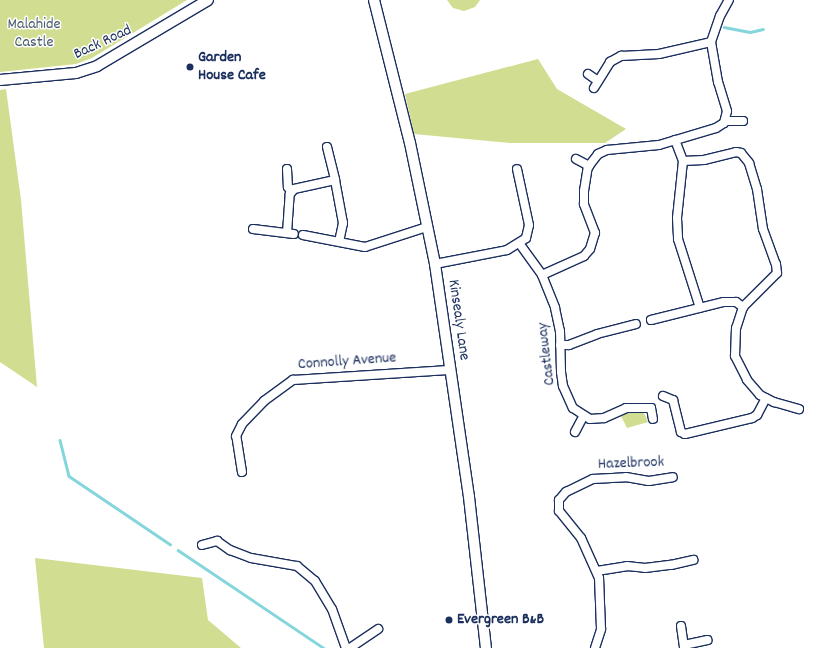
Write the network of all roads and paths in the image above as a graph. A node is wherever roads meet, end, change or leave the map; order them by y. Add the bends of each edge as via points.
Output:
1 (208, 0) edge
2 (374, 0) edge
3 (729, 0) edge
4 (711, 42) junction
5 (588, 74) dead end
6 (0, 80) edge
7 (725, 121) junction
8 (743, 121) dead end
9 (675, 140) junction
10 (328, 147) dead end
11 (576, 159) dead end
12 (683, 161) junction
13 (589, 166) junction
14 (287, 169) dead end
15 (517, 169) dead end
16 (335, 180) junction
17 (292, 192) junction
18 (427, 227) junction
19 (253, 229) dead end
20 (303, 235) dead end
21 (339, 242) junction
22 (520, 243) junction
23 (435, 264) junction
24 (542, 275) junction
25 (744, 307) junction
26 (700, 308) junction
27 (651, 320) dead end
28 (636, 324) dead end
29 (560, 345) junction
30 (449, 370) junction
31 (663, 396) dead end
32 (766, 398) junction
33 (799, 409) dead end
34 (583, 417) junction
35 (653, 419) dead end
36 (575, 432) dead end
37 (242, 472) dead end
38 (673, 476) dead end
39 (202, 545) dead end
40 (693, 560) dead end
41 (597, 571) junction
42 (681, 626) dead end
43 (378, 630) dead end
44 (707, 640) dead end
45 (684, 646) edge
46 (346, 648) edge
47 (350, 648) edge
48 (486, 648) edge
49 (595, 648) edge

1 - 6 street, Back Road via 97,66 76,73
2 - 18 street, Kinsealy Lane via 408,136
3 - 4 street
4 - 5 street via 659,54 621,56 610,62 596,84
4 - 7 street via 718,82 727,111
7 - 8 street
7 - 9 street via 716,128
9 - 12 street
9 - 13 street via 659,145 607,150 598,154
10 - 16 street
11 - 13 street
12 - 25 street via 704,160 736,152 741,153 749,163 757,189 763,229 777,273
12 - 26 street via 677,218 678,239
13 - 24 street via 585,181 584,204 592,224 594,242 584,256
14 - 17 street via 288,187
15 - 22 street via 529,225 529,233
16 - 17 street via 294,189
16 - 21 street via 343,223
17 - 19 street via 291,234
18 - 21 street via 365,247
18 - 23 street, Kinsealy Lane
20 - 21 street
22 - 23 street via 507,250
22 - 24 street, Castleway
23 - 30 street, Kinsealy Lane
24 - 29 street, Castleway via 555,308
25 - 26 street via 731,301
25 - 32 street via 736,328 735,356 747,380
26 - 27 street
28 - 29 street via 597,334 569,345
29 - 34 street, Castleway via 563,386 573,408
30 - 37 street, Connolly Avenue via 293,380 264,401 242,424 236,436
30 - 48 street, Kinsealy Lane via 469,501
31 - 32 street via 673,400 681,432 685,434 752,418 757,415
32 - 33 street
34 - 35 street via 590,420 604,418 626,408 651,408
34 - 36 street
38 - 41 street, Hazelbrook via 661,474 592,479 566,492 559,500 559,511 581,538
39 - 46 street via 217,541 230,550 251,558 297,566 315,581 332,609
40 - 41 street via 671,565 644,568 627,566
41 - 49 street, Hazelbrook via 602,606 601,629
42 - 45 street
43 - 47 street
44 - 45 street

